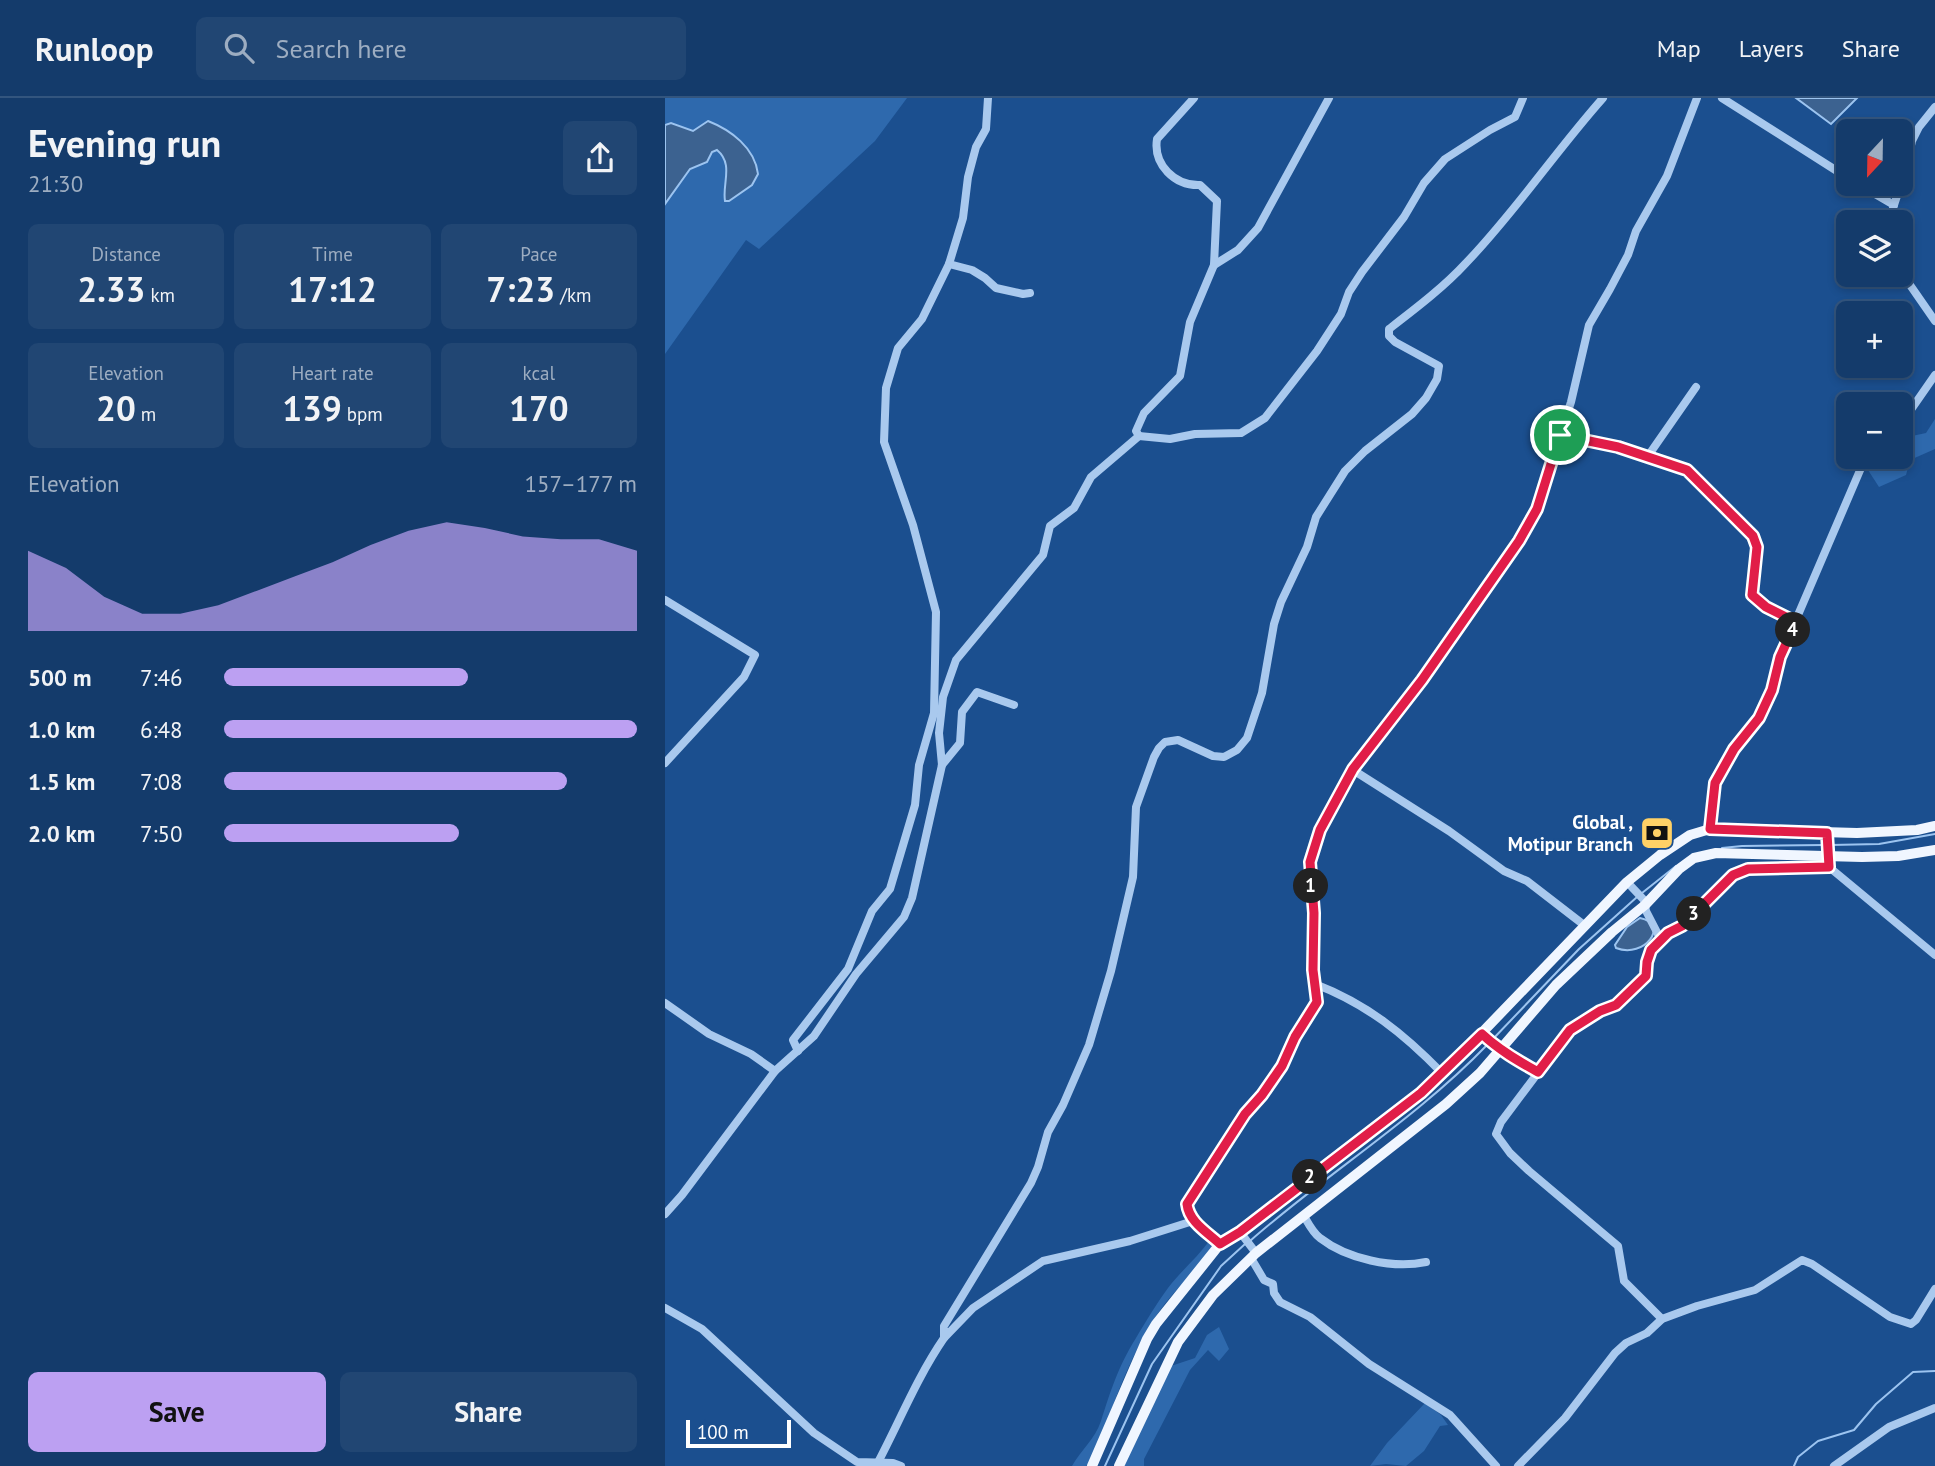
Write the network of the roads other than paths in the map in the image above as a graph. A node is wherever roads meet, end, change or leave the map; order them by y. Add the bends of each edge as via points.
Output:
1 (988, 98) edge
2 (1194, 98) edge
3 (1329, 98) edge
4 (1523, 98) edge
5 (1603, 98) edge
6 (1697, 98) edge
7 (1722, 98) edge
8 (1934, 111) edge
9 (1836, 170) edge
10 (1879, 196) edge
11 (1894, 205) junction
12 (1893, 210) edge
13 (949, 264) junction
14 (1214, 265) junction
15 (1911, 287) edge
16 (1030, 293) dead end
17 (1935, 321) edge
18 (1935, 375) edge
19 (1696, 387) dead end
20 (1913, 407) edge
21 (1560, 435) junction
22 (1139, 436) junction
23 (1648, 456) junction
24 (1861, 469) edge
25 (665, 600) edge
26 (1796, 622) junction
27 (1014, 705) dead end
28 (665, 763) edge
29 (942, 765) junction
30 (1353, 769) junction
31 (1935, 826) edge
32 (1710, 829) junction
33 (1828, 836) junction
34 (1935, 850) edge
35 (1828, 852) junction
36 (1829, 867) junction
37 (1630, 886) junction
38 (1645, 903) junction
39 (1584, 925) junction
40 (1661, 940) junction
41 (1935, 955) edge
42 (1315, 984) junction
43 (665, 1003) edge
44 (1482, 1034) junction
45 (1499, 1050) junction
46 (798, 1051) junction
47 (775, 1070) junction
48 (1538, 1072) junction
49 (1443, 1073) junction
50 (665, 1214) edge
51 (1304, 1216) junction
52 (1193, 1221) junction
53 (1240, 1232) junction
54 (1220, 1244) junction
55 (1254, 1256) junction
56 (1426, 1262) dead end
57 (1935, 1289) edge
58 (665, 1308) edge
59 (1663, 1320) junction
60 (944, 1338) junction
61 (1935, 1408) edge
62 (876, 1465) edge
63 (901, 1466) edge
64 (1091, 1466) edge
65 (1119, 1466) edge
66 (1496, 1466) edge
67 (1518, 1466) edge
68 (1833, 1466) edge

1 - 13 street via 986,129 976,147
2 - 14 street via 1157,139 1156,153 1178,181 1200,185 1217,201
3 - 14 street via 1258,228 1238,250
4 - 22 street via 1515,117 1445,159 1424,183 1361,272 1317,351 1265,418 1241,433 1170,439
5 - 60 street via 1464,266 1388,329 1395,342 1439,366 1437,379 1412,414 1345,471 1316,517 1274,624 1262,694 1247,738 1224,757 1178,740 1159,748 1138,797 1131,887 1089,1045 1052,1123 1031,1183 944,1326
6 - 21 street via 1667,176 1589,325
7 - 9 street
8 - 11 street via 1912,141
10 - 11 street
11 - 12 street
13 - 16 street via 972,271 996,288
13 - 46 street via 922,319 898,348 886,388 884,442 936,612 933,713 919,765 915,805 890,889 871,911 848,969 793,1040
14 - 22 street via 1190,322 1180,376 1144,413 1136,431
15 - 17 street
18 - 20 street
19 - 23 street
21 - 23 street
21 - 30 street via 1537,509 1519,541
22 - 29 street via 1091,477 1074,508 1050,526 1043,555 956,660 943,697
23 - 26 street via 1687,470 1753,536 1757,547 1752,595
24 - 26 street
25 - 28 street via 755,654 744,677
26 - 32 street via 1759,718 1715,783
27 - 29 street via 977,692 963,712 960,743
29 - 46 street via 904,917 856,974 814,1037
30 - 39 street via 1504,871 1527,881
30 - 42 street via 1320,830 1310,862
31 - 33 main road
32 - 33 main road
32 - 37 main road via 1660,855
33 - 35 street
34 - 35 main road via 1898,856
35 - 36 street
35 - 38 main road via 1716,853 1694,858
36 - 40 street via 1748,869 1733,875 1682,926
36 - 41 street
37 - 38 street
37 - 39 main road
38 - 40 street
38 - 45 main road via 1556,985
39 - 44 main road
40 - 48 street via 1651,950 1646,976 1616,1005 1570,1030
42 - 49 street via 1385,1020
42 - 52 street via 1314,1012 1187,1204
43 - 47 street via 709,1034
44 - 45 street
44 - 49 main road
45 - 48 street
45 - 51 main road via 1446,1104
46 - 47 street
47 - 50 street
48 - 59 street via 1501,1122 1496,1138 1618,1246 1624,1281
49 - 53 main road
51 - 55 main road
51 - 56 street via 1318,1237 1348,1255 1397,1264
52 - 54 street
52 - 60 street via 1042,1261 973,1308
53 - 54 main road
53 - 55 street
54 - 64 main road via 1147,1339
55 - 65 main road via 1213,1295 1178,1342
55 - 66 street via 1280,1302 1310,1317 1369,1363 1450,1415
57 - 59 street via 1911,1324 1890,1317 1802,1260 1755,1290
58 - 62 street via 702,1329 814,1433 857,1462
59 - 67 street via 1615,1353 1565,1418
60 - 62 street via 910,1393
61 - 68 street via 1888,1427
62 - 63 street

